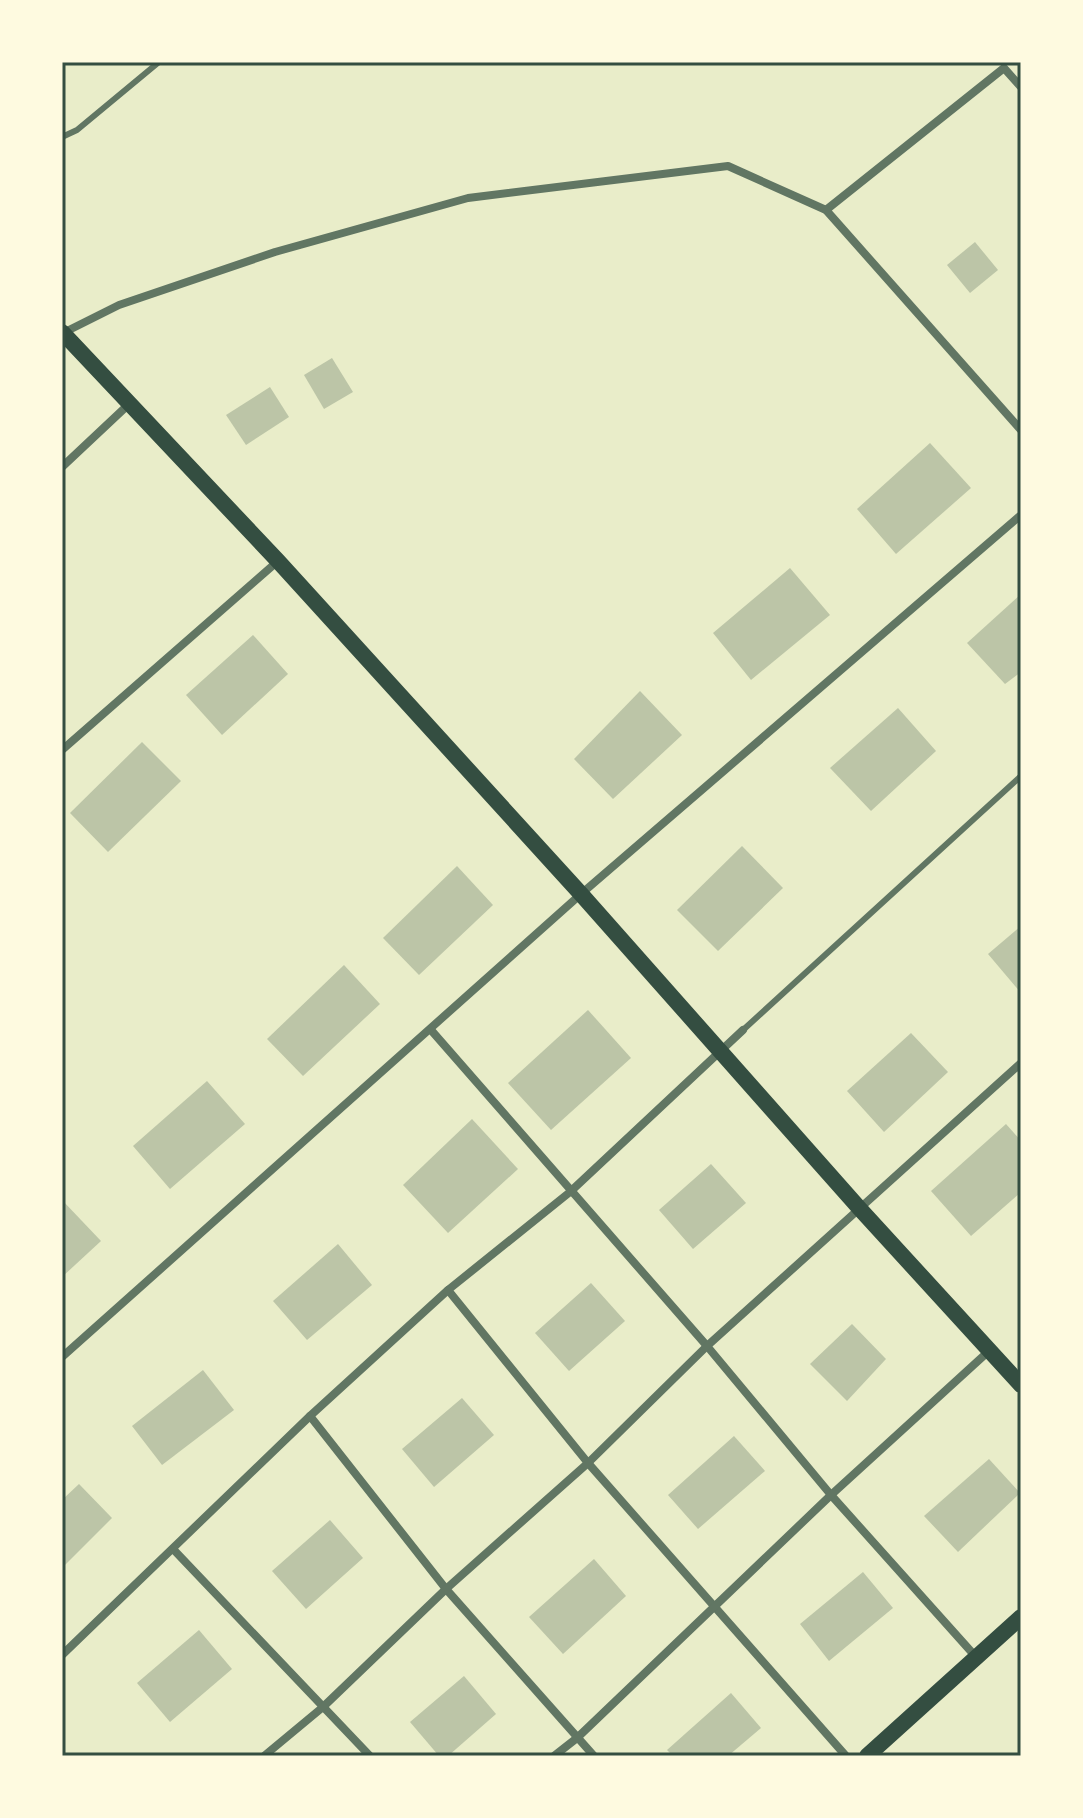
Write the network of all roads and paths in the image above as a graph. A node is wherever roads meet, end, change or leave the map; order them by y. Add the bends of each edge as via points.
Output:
1 (159, 62) edge
2 (1021, 87) edge
3 (62, 137) edge
4 (826, 210) junction
5 (62, 332) edge
6 (128, 405) junction
7 (1021, 430) edge
8 (62, 467) edge
9 (1021, 515) edge
10 (278, 561) junction
11 (62, 750) edge
12 (1021, 776) edge
13 (581, 894) junction
14 (431, 1030) junction
15 (743, 1030) joint
16 (720, 1051) junction
17 (1021, 1063) edge
18 (570, 1192) junction
19 (860, 1209) junction
20 (448, 1290) junction
21 (707, 1346) junction
22 (990, 1350) junction
23 (62, 1357) edge
24 (1021, 1385) edge
25 (310, 1416) junction
26 (588, 1463) junction
27 (831, 1495) junction
28 (173, 1549) junction
29 (446, 1589) junction
30 (714, 1607) junction
31 (1021, 1617) edge
32 (62, 1655) edge
33 (977, 1657) junction
34 (323, 1707) junction
35 (577, 1738) junction
36 (264, 1756) edge
37 (370, 1756) edge
38 (554, 1756) edge
39 (594, 1756) edge
40 (846, 1756) edge
41 (867, 1756) edge

1 - 3 lane
2 - 4 street via 1004,68
4 - 5 street via 728,166 468,198 275,252 119,305
4 - 7 street
5 - 6 main road
6 - 8 street
6 - 10 main road
9 - 13 street
10 - 11 street
10 - 13 main road
12 - 15 lane
13 - 14 street
13 - 16 main road
14 - 18 street
14 - 23 street
15 - 16 street
16 - 18 street
16 - 19 main road
17 - 19 street
18 - 20 street
18 - 21 street
19 - 21 street
19 - 22 main road
20 - 25 street
20 - 26 street
21 - 26 street
21 - 27 street
22 - 24 main road
22 - 27 street
25 - 28 street
25 - 29 street
26 - 29 street
26 - 30 street
27 - 30 street
27 - 33 street
28 - 32 street
28 - 34 street
29 - 34 street
29 - 35 street
30 - 35 street
30 - 40 street
31 - 33 main road
33 - 41 main road
34 - 36 street
34 - 37 street
35 - 38 street
35 - 39 street

